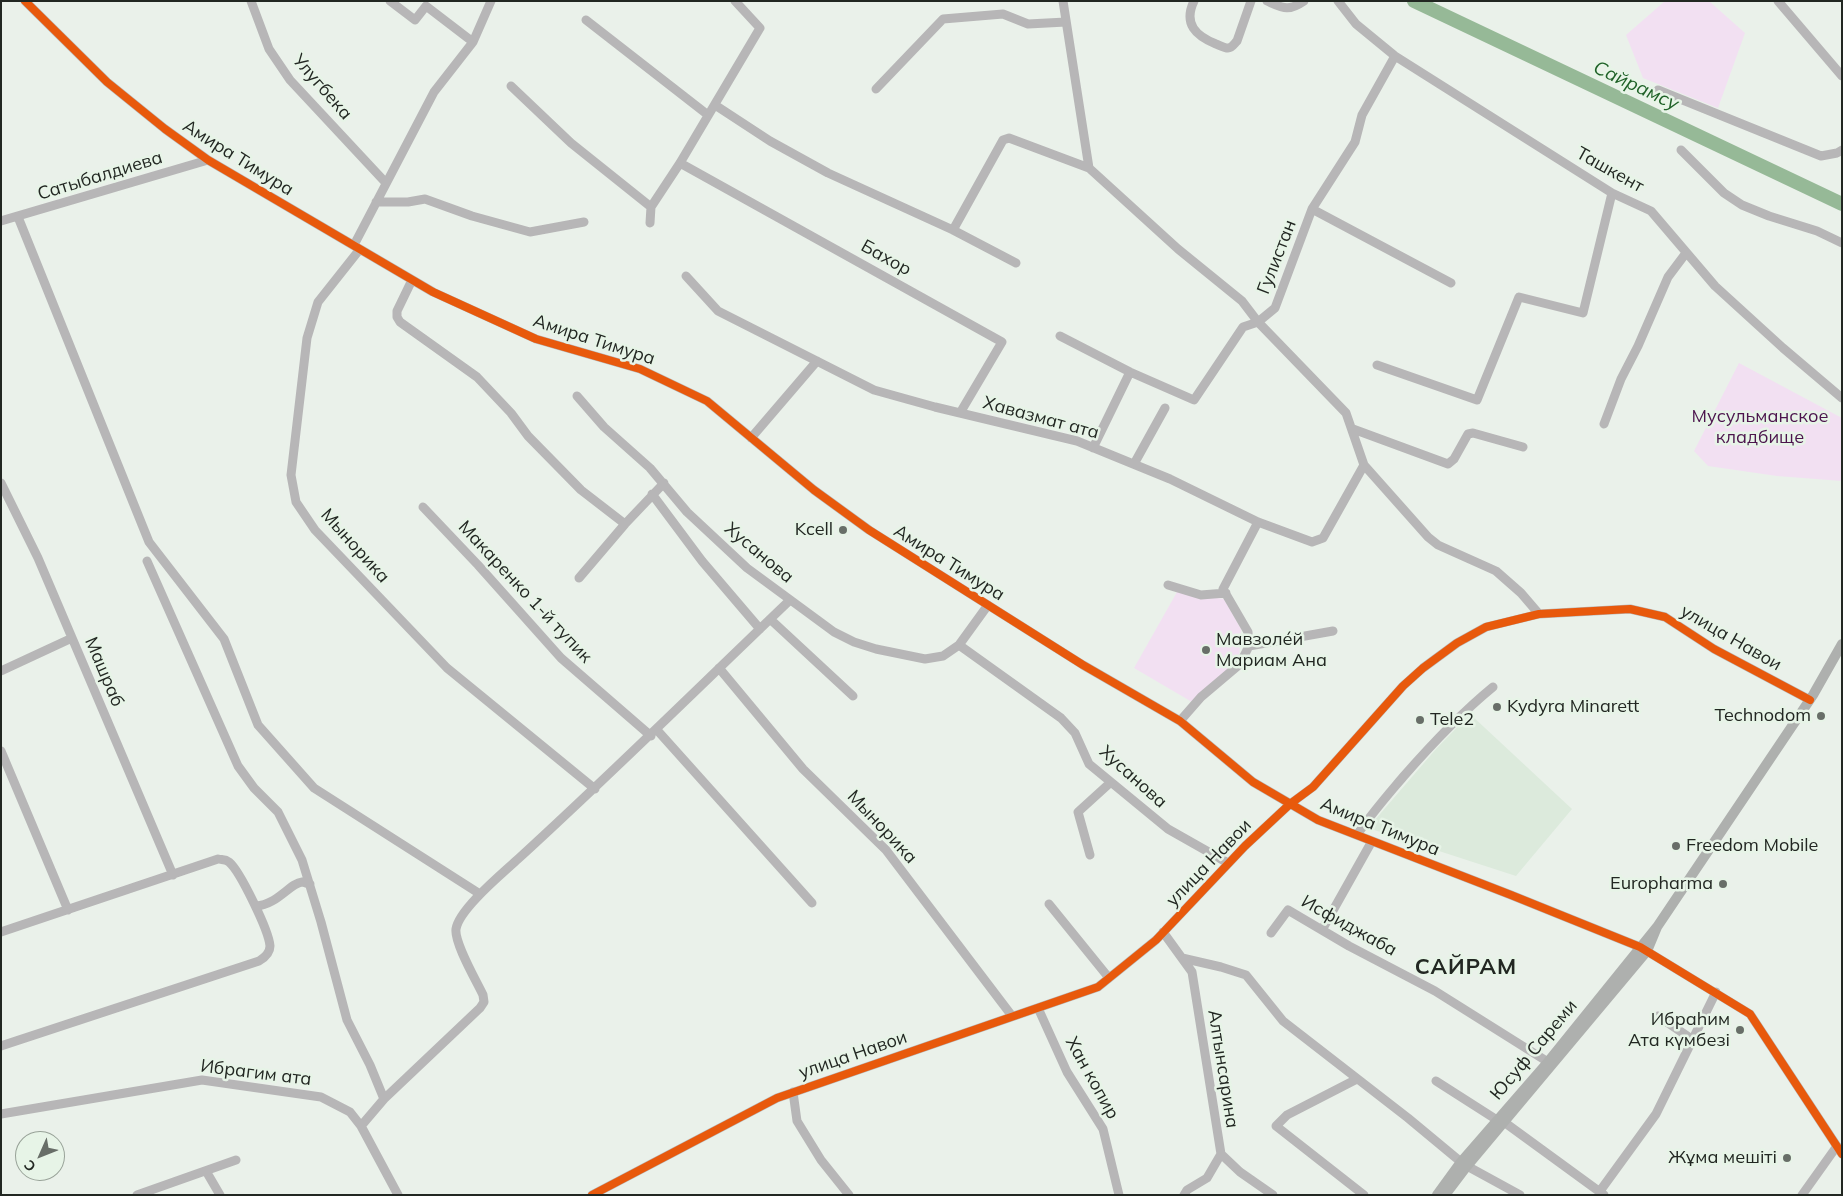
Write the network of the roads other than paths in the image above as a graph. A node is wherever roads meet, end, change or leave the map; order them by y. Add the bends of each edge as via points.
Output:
1 (24, 1) edge
2 (252, 1) edge
3 (390, 1) edge
4 (491, 1) edge
5 (735, 1) edge
6 (1063, 1) edge
7 (1194, 1) edge
8 (1251, 1) edge
9 (1267, 1) edge
10 (1304, 1) edge
11 (1338, 1) edge
12 (1778, 1) edge
13 (586, 20) dead end
14 (1066, 22) junction
15 (474, 42) junction
16 (1395, 56) junction
17 (1842, 76) edge
18 (511, 86) dead end
19 (876, 88) dead end
20 (1658, 90) dead end
21 (715, 105) junction
22 (708, 115) junction
23 (1681, 150) dead end
24 (1842, 150) edge
25 (208, 160) junction
26 (680, 163) junction
27 (1089, 168) junction
28 (386, 183) junction
29 (1612, 193) junction
30 (376, 202) junction
31 (651, 208) junction
32 (1312, 209) junction
33 (18, 217) junction
34 (1, 221) edge
35 (584, 222) dead end
36 (650, 223) dead end
37 (952, 230) junction
38 (1842, 243) edge
39 (357, 247) junction
40 (1686, 253) junction
41 (1016, 263) dead end
42 (686, 276) dead end
43 (412, 280) junction
44 (1451, 283) dead end
45 (1258, 322) junction
46 (1060, 336) dead end
47 (817, 361) junction
48 (1376, 365) dead end
49 (1130, 372) junction
50 (578, 396) dead end
51 (1842, 398) edge
52 (1165, 408) dead end
53 (960, 413) junction
54 (1604, 424) dead end
55 (1353, 429) junction
56 (751, 438) junction
57 (1524, 447) dead end
58 (1094, 448) junction
59 (1134, 464) junction
60 (1364, 465) junction
61 (1, 483) edge
62 (664, 483) junction
63 (652, 494) junction
64 (423, 507) dead end
65 (1258, 522) junction
66 (625, 524) junction
67 (147, 561) dead end
68 (579, 578) dead end
69 (1168, 585) dead end
70 (1226, 593) junction
71 (790, 600) junction
72 (988, 605) junction
73 (1539, 614) junction
74 (770, 619) junction
75 (760, 629) junction
76 (1333, 631) dead end
77 (72, 638) junction
78 (1842, 644) edge
79 (959, 645) junction
80 (1249, 646) junction
81 (719, 668) junction
82 (1, 671) edge
83 (1493, 686) dead end
84 (852, 696) dead end
85 (1810, 700) junction
86 (1180, 721) junction
87 (654, 733) junction
88 (1, 752) edge
89 (1111, 782) junction
90 (595, 789) junction
91 (1290, 804) junction
92 (1357, 835) junction
93 (1372, 841) junction
94 (1090, 855) dead end
95 (1228, 863) junction
96 (173, 875) junction
97 (310, 884) junction
98 (480, 894) junction
99 (812, 903) dead end
100 (1049, 904) dead end
101 (256, 906) junction
102 (68, 910) junction
103 (1322, 930) junction
104 (1, 932) edge
105 (1163, 932) junction
106 (1271, 934) dead end
107 (1643, 949) junction
108 (1182, 958) junction
109 (1109, 978) junction
110 (1716, 992) junction
111 (1038, 1008) junction
112 (1012, 1016) junction
113 (1658, 1016) dead end
114 (1693, 1040) junction
115 (1, 1046) edge
116 (1548, 1062) junction
117 (1357, 1079) junction
118 (1436, 1081) dead end
119 (793, 1092) junction
120 (384, 1099) junction
121 (1, 1114) edge
122 (1500, 1121) junction
123 (361, 1126) junction
124 (1837, 1146) junction
125 (1221, 1154) junction
126 (1842, 1154) edge
127 (236, 1160) dead end
128 (1464, 1164) junction
129 (206, 1171) junction
130 (1602, 1193) edge
131 (137, 1195) edge
132 (220, 1195) edge
133 (398, 1195) edge
134 (592, 1195) edge
135 (849, 1195) edge
136 (1119, 1195) edge
137 (1184, 1195) edge
138 (1273, 1195) edge
139 (1364, 1195) edge
140 (1437, 1195) edge
141 (1445, 1195) edge
142 (1520, 1195) edge
143 (1802, 1195) edge

1 - 25 street, Амира Тимура via 106,82
2 - 28 street, Улугбека via 269,49 290,80
3 - 15 street via 415,20 426,6
4 - 15 street
5 - 21 street via 760,28
6 - 14 street
7 - 8 street via 1191,7 1192,29 1227,48 1233,47 1237,41
9 - 10 street via 1287,9 1295,8
11 - 16 street, Ташкент via 1356,24
12 - 17 street
13 - 22 street
14 - 19 street via 1028,24 1003,14 943,19
14 - 27 street
15 - 28 street via 434,92
16 - 29 street, Ташкент
16 - 32 street, Гулистан via 1362,115 1356,142
18 - 31 street via 571,143
20 - 24 street via 1821,156
21 - 22 street
21 - 37 street via 828,173
22 - 26 street
23 - 38 street via 1724,193 1742,205 1817,230
25 - 33 street, Сатыбалдиева
25 - 39 street, Амира Тимура
26 - 31 street
26 - 53 street, Бахор via 1002,342
27 - 37 street via 1009,138 1003,140
27 - 45 street via 1178,249 1242,301
28 - 30 street
29 - 40 street, Ташкент via 1651,211
29 - 48 street via 1583,313 1519,297 1478,400
30 - 35 street via 425,199 530,232
30 - 39 street
31 - 36 street
32 - 44 street
32 - 45 street, Гулистан via 1275,308
33 - 34 street, Сатыбалдиева
33 - 98 street via 149,542 224,638 258,725 314,788
37 - 41 street
39 - 43 street, Амира Тимура
39 - 90 street, Мынорика via 318,302 307,338 292,475 296,502 315,530 447,668
40 - 51 street, Ташкент via 1746,316
40 - 54 street via 1668,277
42 - 47 street, Хавазмат ата via 718,311
43 - 56 street, Амира Тимура via 536,339 640,369 707,401
43 - 66 street via 398,311 400,322 477,377 581,490
45 - 49 street, Гулистан via 1243,327 1194,400
45 - 55 street via 1346,413
46 - 49 street, Гулистан
47 - 53 street, Хавазмат ата via 874,390
47 - 56 street
49 - 58 street
50 - 62 street, Хусанова via 604,427
52 - 59 street
53 - 58 street, Хавазмат ата
55 - 57 street via 1448,464 1468,434
55 - 60 street
56 - 72 street, Амира Тимура via 869,530
58 - 59 street, Хавазмат ата
59 - 65 street, Хавазмат ата
60 - 65 street, Хавазмат ата via 1323,538 1312,542
60 - 73 street via 1433,542 1496,571
61 - 77 street, Машраб
62 - 63 street
62 - 71 street, Хусанова via 687,512 747,568
63 - 66 street
63 - 75 street via 702,561
64 - 87 street, Макаренко 1-й тупик via 561,658
65 - 70 street via 1223,589
66 - 68 street
67 - 97 street via 238,766 278,812
69 - 70 street via 1201,595
70 - 80 street via 1248,632
71 - 74 street
71 - 79 street, Хусанова via 834,632 876,649 925,659 943,656
72 - 79 street, Хусанова
72 - 86 street, Амира Тимура
73 - 85 street, улица Навои via 1630,609 1666,617 1714,649
73 - 91 street, улица Навои via 1486,627 1456,643 1423,668 1314,787
74 - 75 street
74 - 84 street
75 - 81 street
76 - 80 street
77 - 82 street
77 - 96 street, Машраб
78 - 85 main road, Юсуф Сареми
79 - 89 street, Хусанова via 1061,718 1075,733 1089,764
80 - 86 street via 1240,664 1201,697
81 - 87 street
81 - 112 street, Мынорика via 802,769 886,850
83 - 92 street via 1420,758
85 - 107 main road, Юсуф Сареми
86 - 91 street, Амира Тимура via 1253,782
87 - 90 street
87 - 99 street, Макаренко 1-й тупик
88 - 102 street
89 - 94 street via 1078,812
89 - 95 street, Хусанова via 1168,829
90 - 98 street
91 - 92 street, Амира Тимура via 1318,820
91 - 95 street, улица Навои
92 - 93 street, Амира Тимура
93 - 103 street
93 - 107 street, Амира Тимура
95 - 105 street, улица Навои
96 - 101 street via 218,859 227,860
96 - 102 street
97 - 101 street via 296,884 264,906
97 - 120 street via 347,1020
98 - 120 street via 456,929 457,942 484,1002
100 - 109 street
101 - 115 street via 270,947 267,955 259,961
102 - 104 street
103 - 106 street, Исфиджаба via 1288,910
103 - 116 street, Исфиджаба via 1435,991
105 - 108 street, Алтынсарина
105 - 109 street, улица Навои
107 - 110 street, Амира Тимура
107 - 116 main road, Юсуф Сареми
107 - 122 main road, Юсуф Сареми
108 - 117 street via 1246,975 1283,1021
108 - 125 street, Алтынсарина via 1192,972
109 - 111 street, улица Навои via 1098,987
110 - 114 street
110 - 124 street, Амира Тимура via 1750,1014
111 - 112 street, улица Навои
111 - 136 street, Хан копир via 1067,1072 1103,1129
112 - 119 street, улица Навои
113 - 114 street
114 - 130 street via 1656,1114
116 - 122 main road, Юсуф Сареми
117 - 128 street
117 - 139 street via 1287,1115 1276,1126
118 - 122 street
119 - 134 street, улица Навои
119 - 135 street, улица Навои via 797,1121 821,1160
120 - 123 street
121 - 123 street, Ибрагим ата via 202,1080 321,1097 350,1112
122 - 128 main road, Юсуф Сареми
122 - 130 street
123 - 133 street, Ибрагим ата
124 - 126 street, Амира Тимура
124 - 143 street
125 - 137 street via 1207,1178
125 - 138 street, Алтынсарина
127 - 129 street
128 - 140 main road, Юсуф Сареми
128 - 141 main road, Юсуф Сареми
128 - 142 street
129 - 131 street
129 - 132 street

